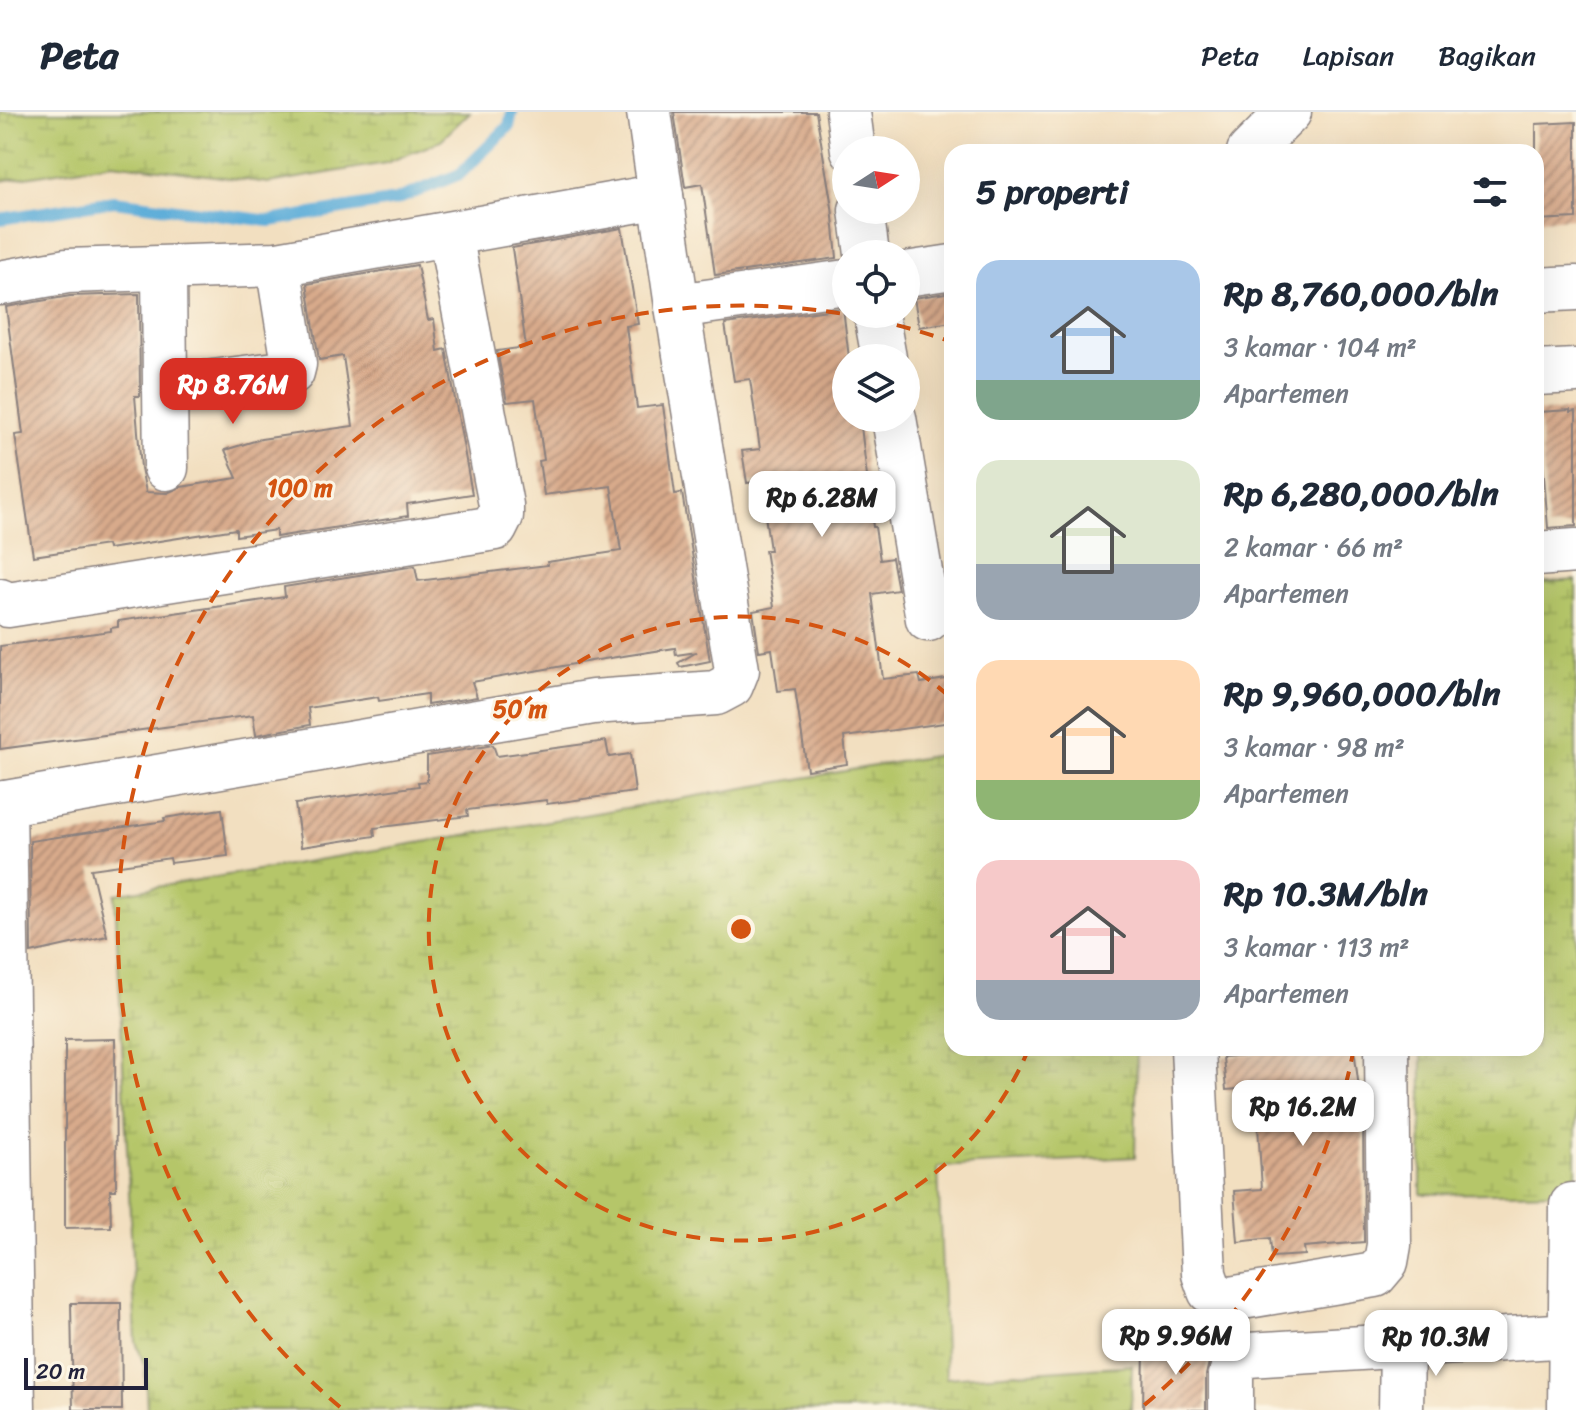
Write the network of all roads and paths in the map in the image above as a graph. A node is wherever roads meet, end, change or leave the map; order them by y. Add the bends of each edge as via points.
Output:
1 (649, 112) edge
2 (848, 112) edge
3 (1289, 112) edge
4 (851, 136) edge
5 (1257, 144) edge
6 (661, 196) junction
7 (450, 234) junction
8 (278, 264) junction
9 (944, 268) edge
10 (164, 269) junction
11 (920, 272) edge
12 (0, 283) edge
13 (832, 284) edge
14 (1576, 288) edge
15 (1544, 290) edge
16 (677, 306) junction
17 (1576, 371) edge
18 (1544, 373) edge
19 (165, 388) junction
20 (897, 432) edge
21 (166, 468) dead end
22 (1576, 551) edge
23 (1544, 553) edge
24 (0, 601) edge
25 (944, 636) edge
26 (2, 804) edge
27 (1193, 1056) edge
28 (1387, 1056) edge
29 (1572, 1205) dead end
30 (5, 1295) edge
31 (1571, 1335) junction
32 (1402, 1345) junction
33 (13, 1410) edge
34 (1231, 1410) edge
35 (1401, 1410) edge
36 (1570, 1410) edge

1 - 6 street
2 - 4 street
3 - 5 street
6 - 7 street
6 - 16 street
7 - 8 street
7 - 24 street via 501,505 495,528 8,605
8 - 10 street
8 - 19 street via 294,364 290,374
9 - 11 street
10 - 12 street via 67,271
10 - 19 street
13 - 16 street
14 - 15 street
16 - 26 street via 737,670 731,685 716,693 593,702
17 - 18 street
19 - 21 street
20 - 25 street
22 - 23 street
26 - 30 street
27 - 28 street via 1204,1274 1210,1291 1224,1300 1375,1275 1386,1262
29 - 31 street
30 - 33 street
31 - 32 street
31 - 36 street
32 - 34 street via 1248,1355 1235,1361
32 - 35 street

